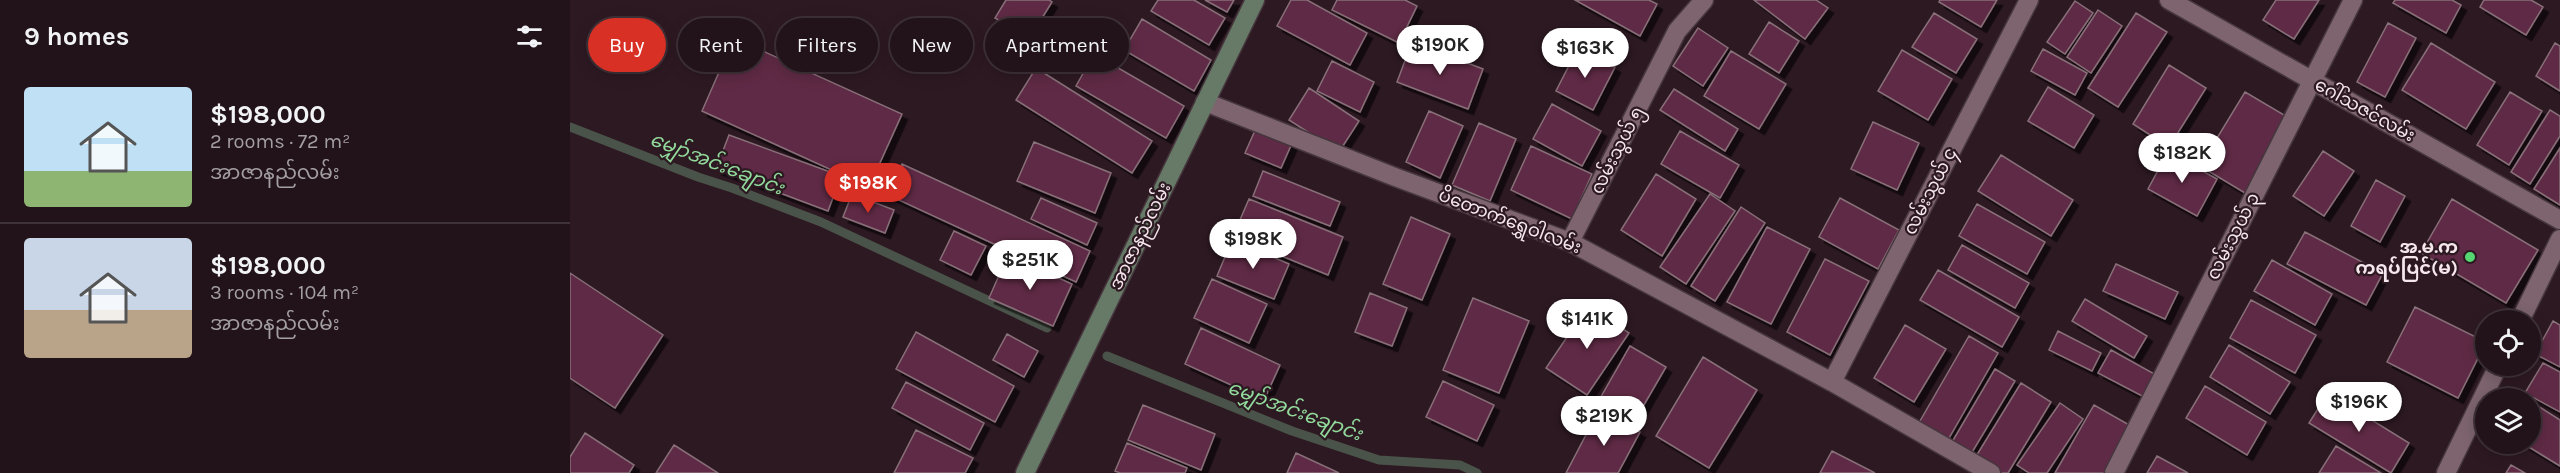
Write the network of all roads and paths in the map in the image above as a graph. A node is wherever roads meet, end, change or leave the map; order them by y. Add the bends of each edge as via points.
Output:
1 (1255, 0) edge
2 (1704, 0) edge
3 (2029, 0) edge
4 (2169, 0) edge
5 (2353, 0) edge
6 (2312, 80) junction
7 (1205, 102) junction
8 (2560, 220) edge
9 (2560, 239) edge
10 (1570, 242) junction
11 (2525, 310) edge
12 (2493, 376) edge
13 (1832, 382) junction
14 (1025, 473) edge
15 (1991, 473) edge
16 (2114, 473) edge
17 (2446, 473) edge

1 - 7 main road, အာဇာနည်လမ်း
2 - 10 street, လမ်းသွယ် ၅ via 1677,31
3 - 13 street, လမ်းသွယ် ၄
4 - 6 street, ဂေါ်သဇင်လမ်း
5 - 6 street, လမ်းသွယ် ၃
6 - 8 street, ဂေါ်သဇင်လမ်း
6 - 16 street, လမ်းသွယ် ၃
7 - 10 street, ပိတောက်ရွှေဝါလမ်း
7 - 14 main road, အာဇာနည်လမ်း
9 - 11 street
10 - 13 street, ပိတောက်ရွှေဝါလမ်း
12 - 17 street
13 - 15 street, ပိတောက်ရွှေဝါလမ်း

